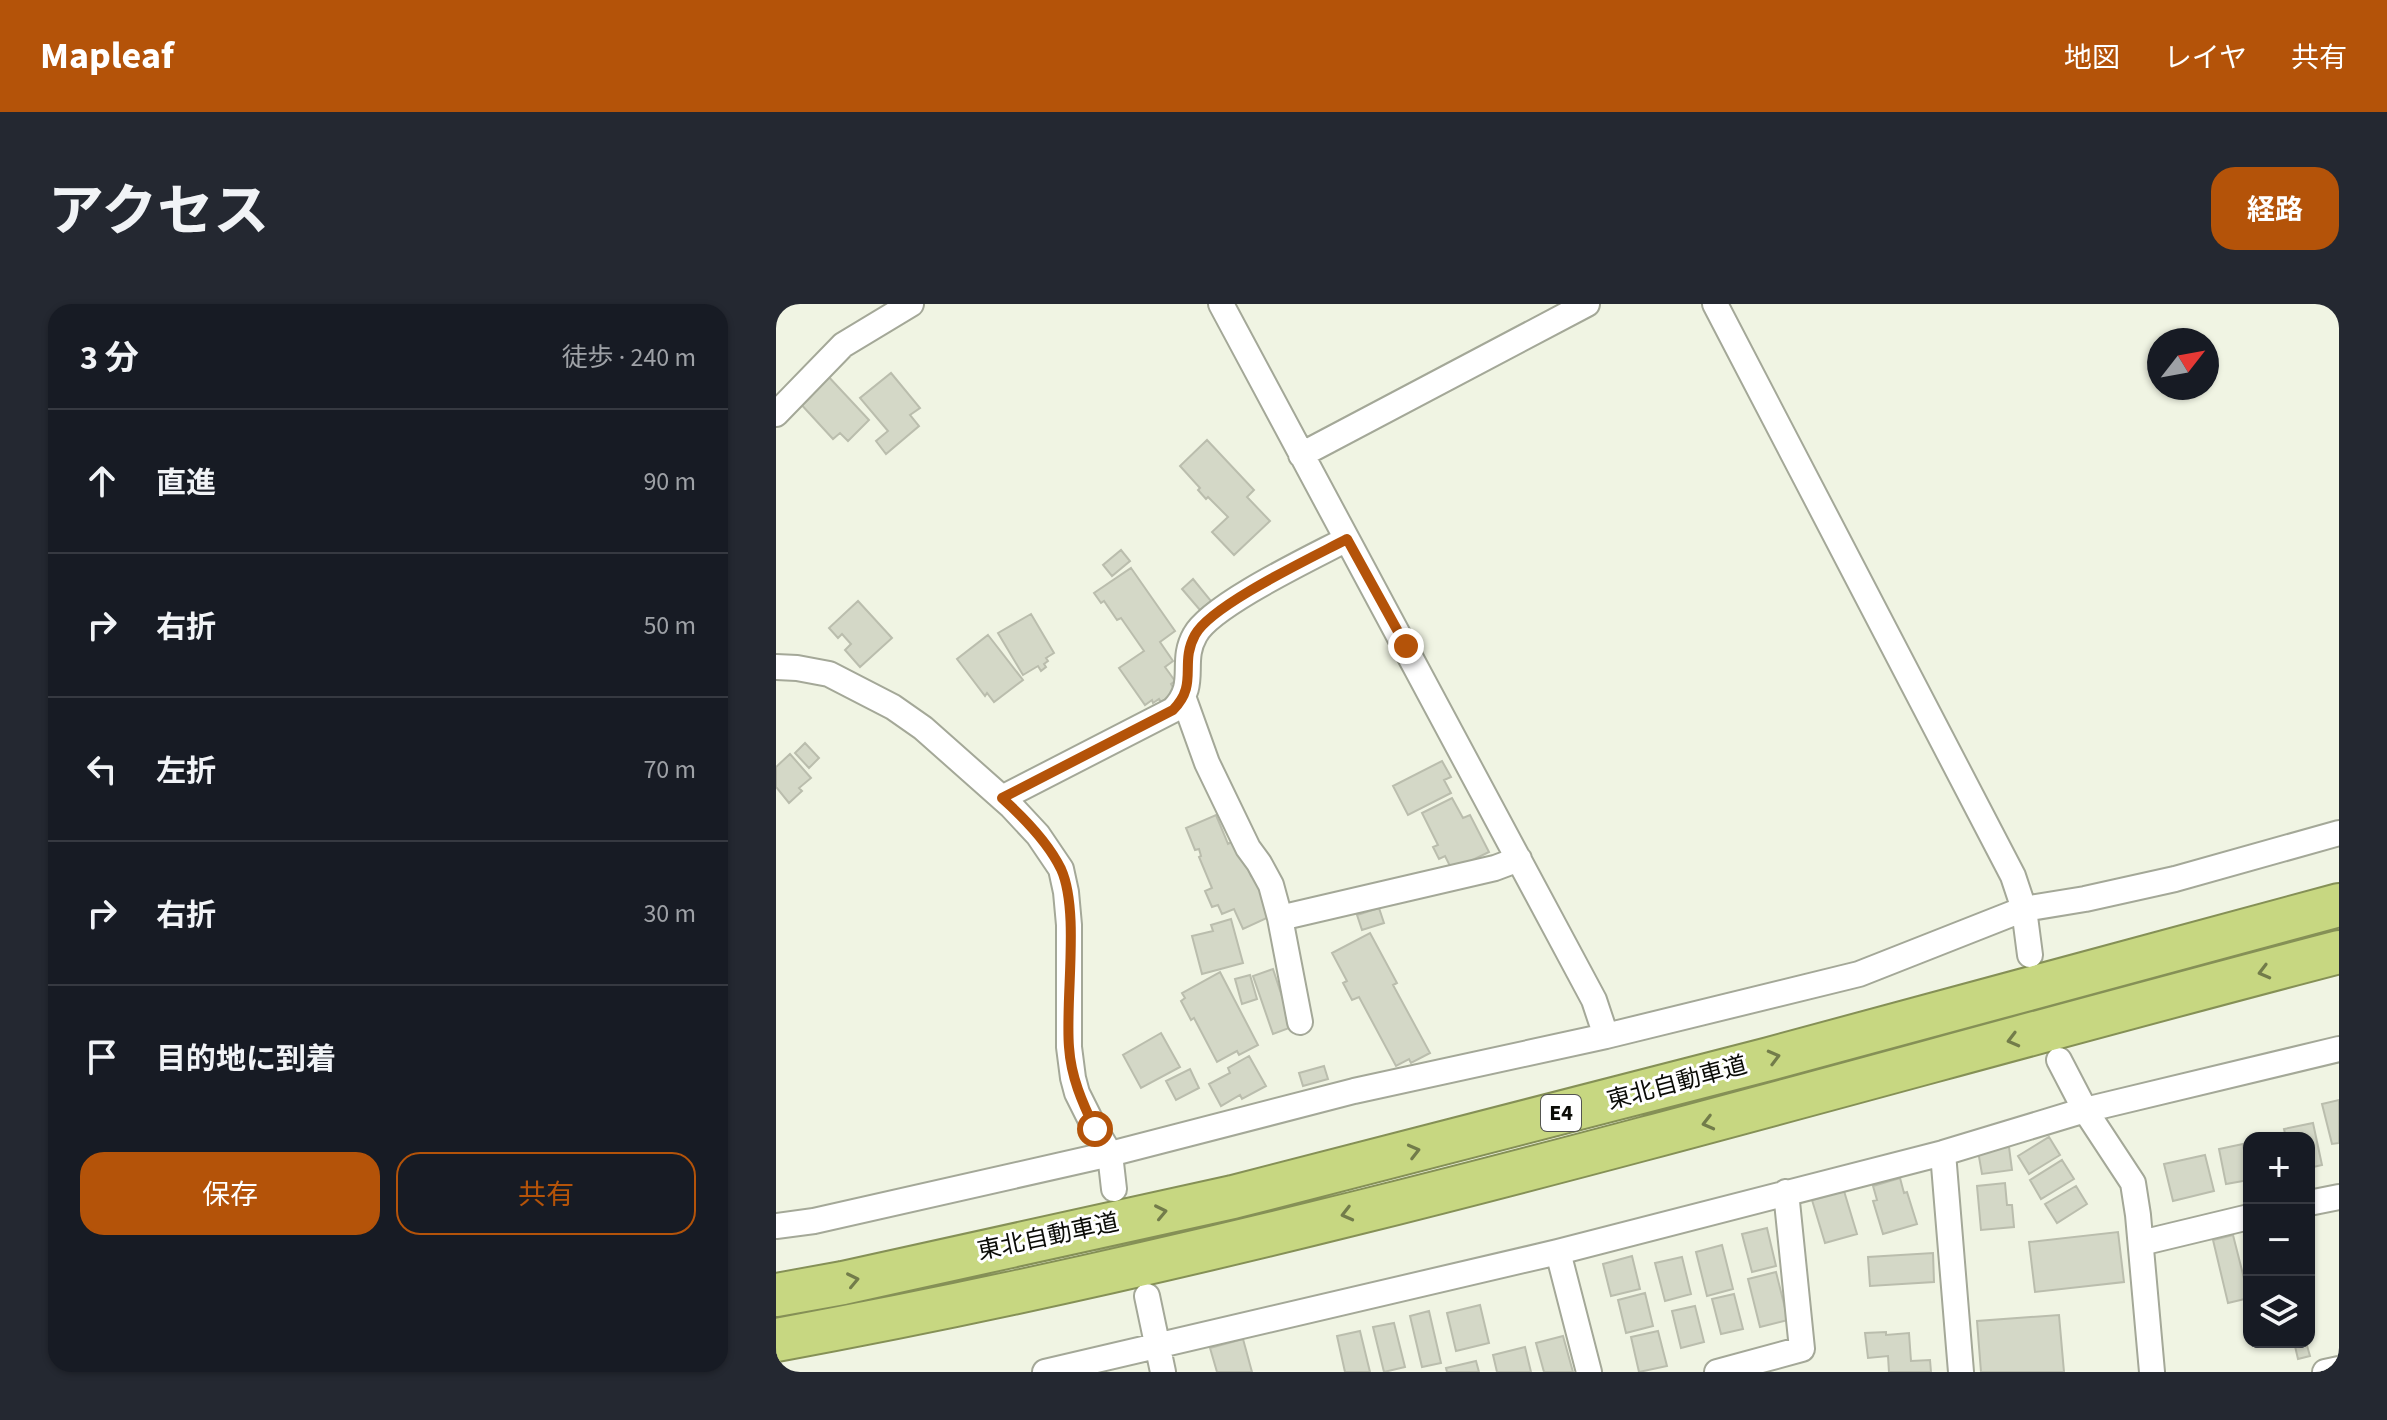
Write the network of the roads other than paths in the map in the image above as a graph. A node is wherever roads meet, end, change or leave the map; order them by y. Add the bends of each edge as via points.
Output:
1 (911, 304) edge
2 (1221, 304) edge
3 (1587, 304) edge
4 (1715, 304) edge
5 (776, 414) edge
6 (1301, 455) junction
7 (1347, 539) junction
8 (776, 667) edge
9 (1184, 699) junction
10 (1002, 798) junction
11 (2339, 833) edge
12 (1519, 859) junction
13 (2339, 905) edge
14 (2024, 909) junction
15 (1280, 918) junction
16 (2339, 952) edge
17 (2030, 955) dead end
18 (1300, 1022) dead end
19 (1606, 1036) junction
20 (2339, 1049) edge
21 (2059, 1060) dead end
22 (2085, 1110) junction
23 (1943, 1153) junction
24 (1110, 1154) junction
25 (1114, 1189) dead end
26 (1786, 1192) junction
27 (2339, 1197) edge
28 (2315, 1202) edge
29 (2243, 1218) edge
30 (776, 1226) edge
31 (2141, 1243) junction
32 (1558, 1252) junction
33 (776, 1295) edge
34 (1147, 1296) dead end
35 (776, 1340) edge
36 (1156, 1345) junction
37 (2339, 1369) edge
38 (1045, 1372) edge
39 (1163, 1372) edge
40 (1589, 1372) edge
41 (1717, 1372) edge
42 (1961, 1372) edge
43 (2152, 1372) edge
44 (2325, 1372) edge

1 - 5 street via 843,345
2 - 6 street
3 - 6 street
4 - 14 street via 2013,876
6 - 7 street
7 - 9 street via 1236,600 1196,632
7 - 12 street
8 - 10 street via 829,674 893,707
9 - 10 street via 1158,719
9 - 15 street via 1207,763 1271,885
10 - 24 street via 1038,835 1061,869 1069,925 1073,1078
11 - 14 street via 2175,879
12 - 15 street
12 - 19 street via 1594,1000
33 -> 13 highway, 東北自動車道 / E4 via 1233,1197
14 - 17 street
14 - 19 street via 1859,974
15 - 18 street
16 -> 35 highway, 東北自動車道 / E4 via 1783,1103 1245,1239 1000,1296
19 - 24 street via 1354,1091
20 - 22 street
21 - 22 street
22 - 23 street
22 - 31 street via 2133,1183
23 - 26 street
23 - 42 street
24 - 25 street
24 - 30 street
26 - 32 street
26 - 41 street via 1802,1349
27 - 28 street
29 - 31 street
31 - 43 street
32 - 36 street
32 - 40 street
34 - 36 street
36 - 38 street
36 - 39 street
37 - 44 street

